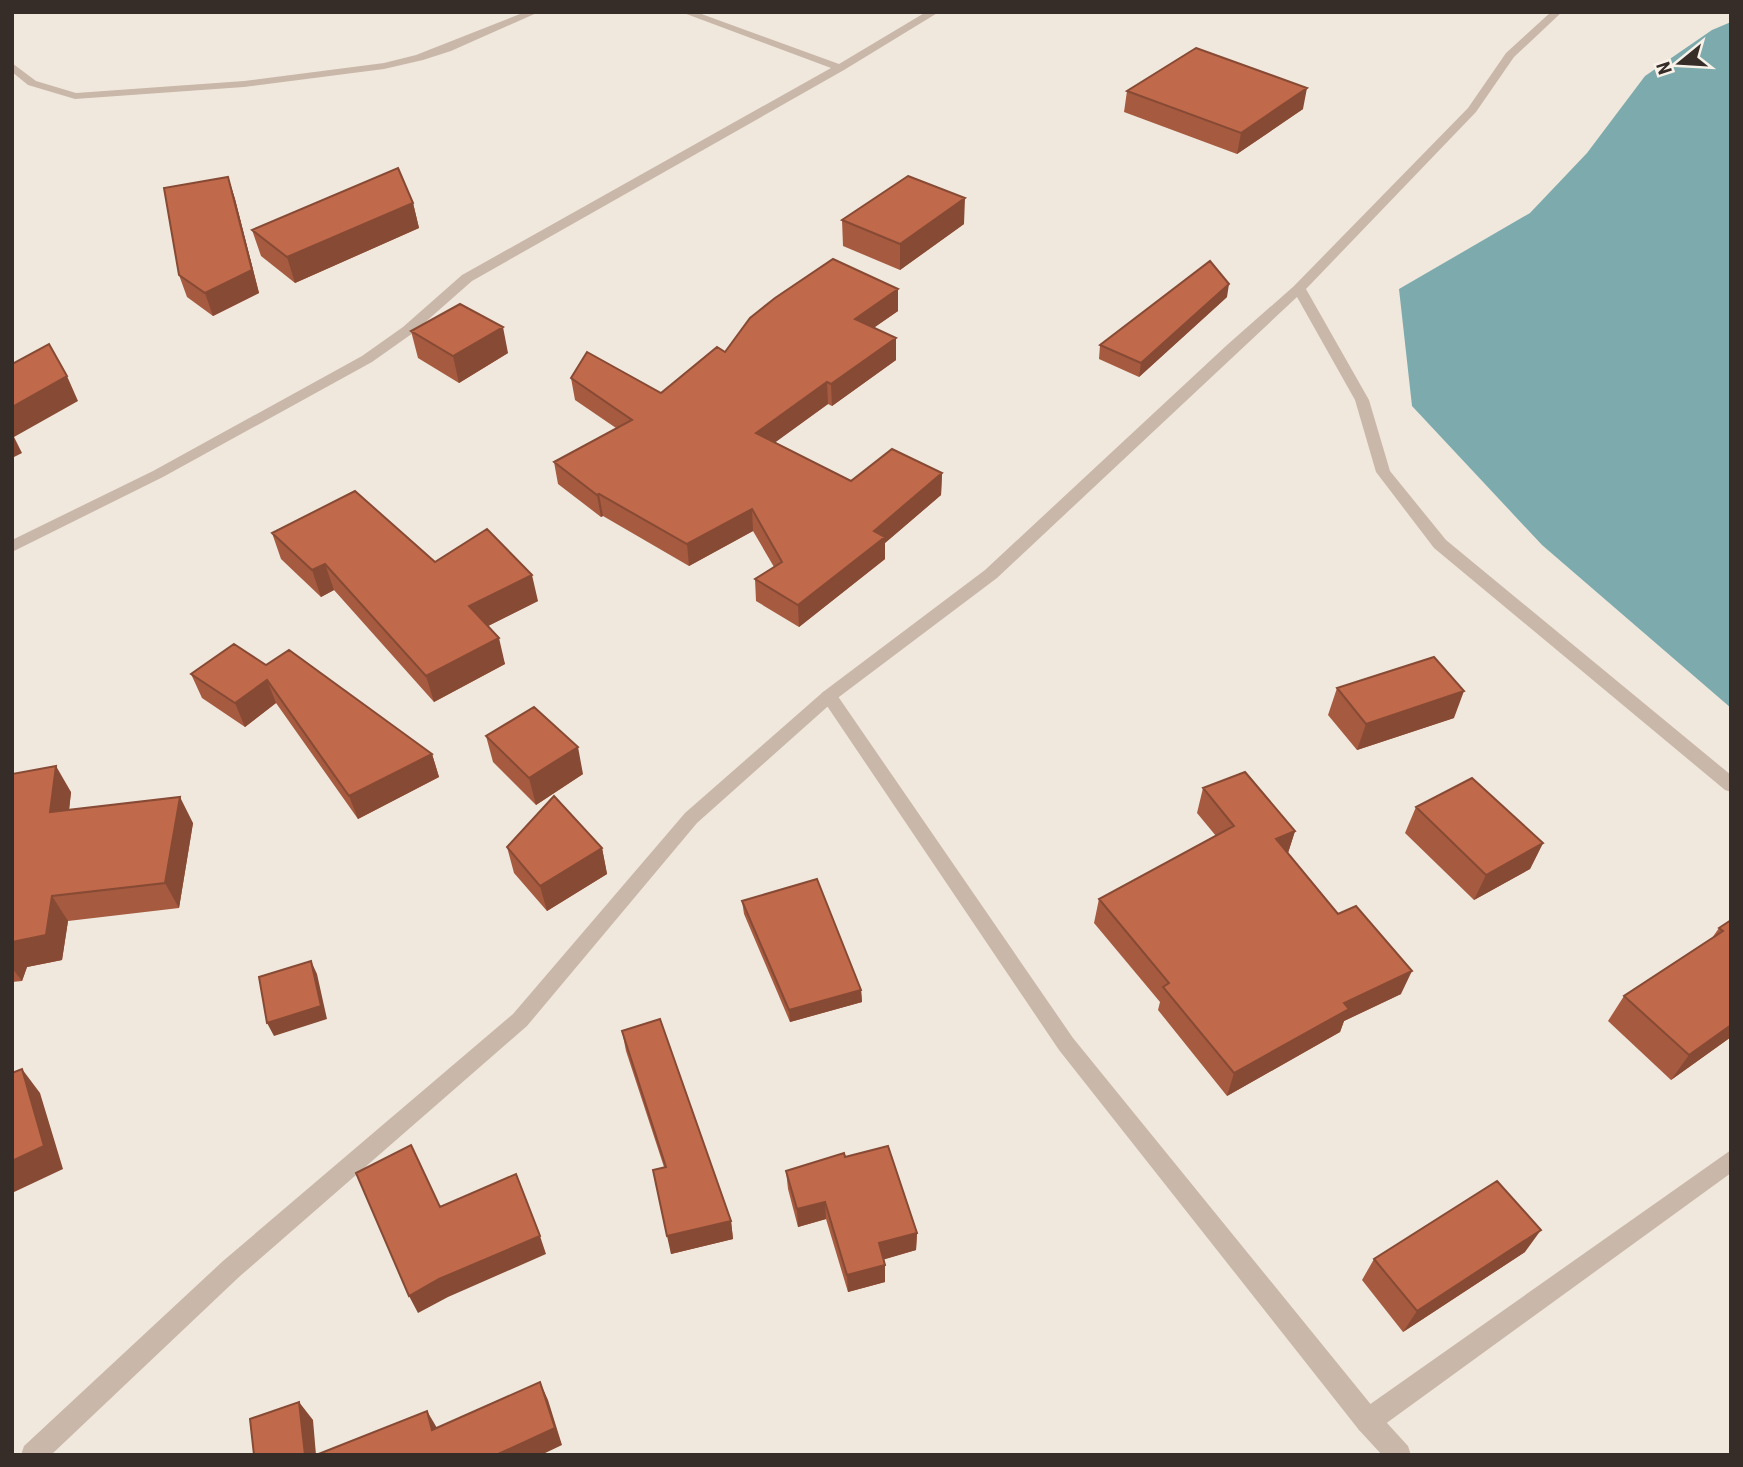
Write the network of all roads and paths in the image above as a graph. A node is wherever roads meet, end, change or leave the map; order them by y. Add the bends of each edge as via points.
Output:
1 (534, 12) edge
2 (686, 12) edge
3 (934, 12) edge
4 (1557, 12) edge
5 (1726, 12) edge
6 (1731, 15) edge
7 (12, 66) edge
8 (840, 68) junction
9 (1299, 289) junction
10 (12, 547) edge
11 (829, 696) junction
12 (1731, 785) edge
13 (1731, 1160) edge
14 (1368, 1421) junction
15 (33, 1455) edge
16 (1399, 1455) edge

1 - 7 street via 419,58 244,84 75,96 32,83
2 - 8 street
3 - 8 street
4 - 9 street via 1510,55 1472,110
5 - 6 path
8 - 10 street via 467,278 367,359 158,474
9 - 11 street via 991,574
9 - 12 street via 1362,400 1383,472 1440,544
11 - 14 street via 1066,1044
11 - 15 street via 691,818 520,1020 231,1269
13 - 14 street
14 - 16 street

